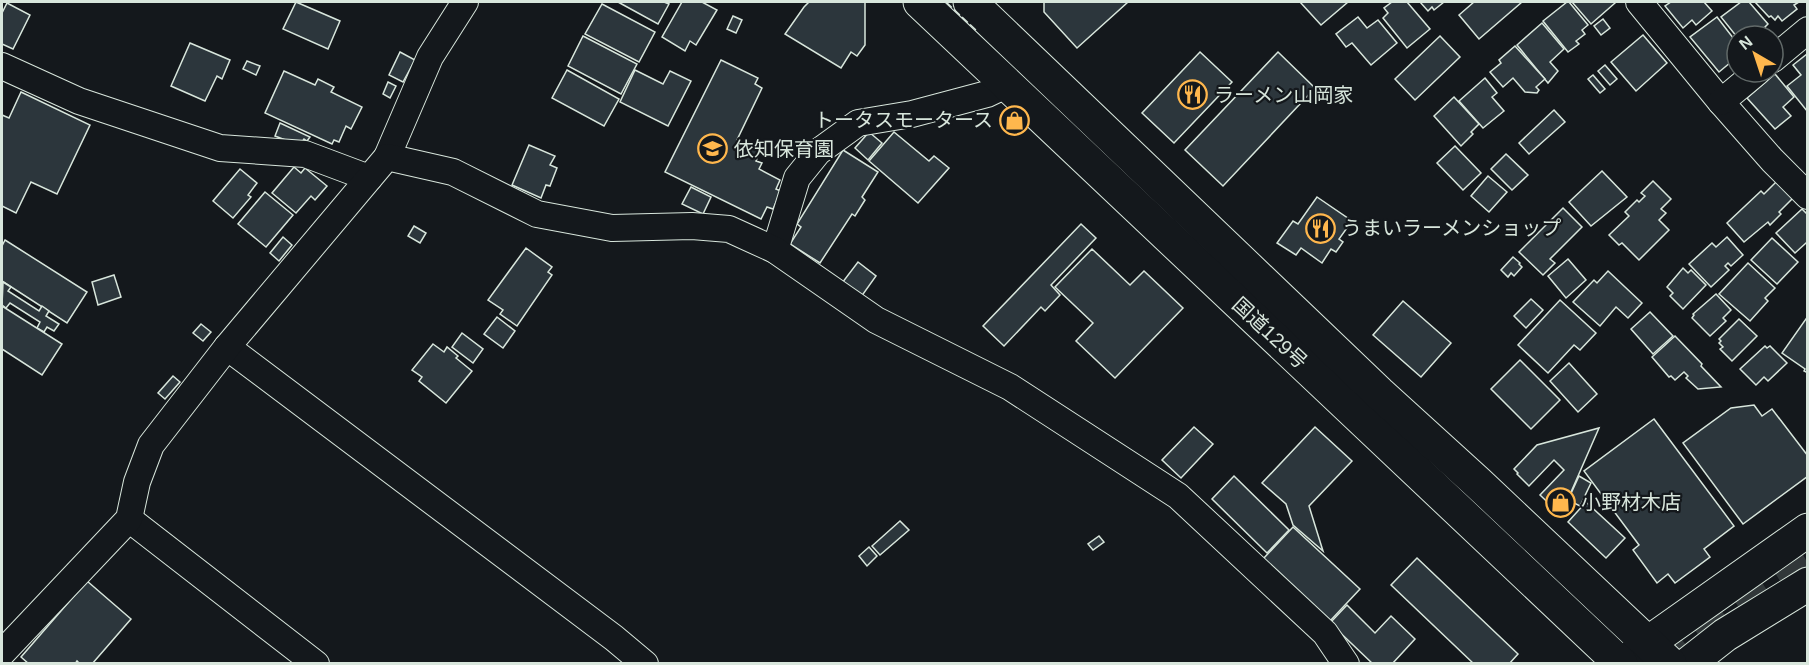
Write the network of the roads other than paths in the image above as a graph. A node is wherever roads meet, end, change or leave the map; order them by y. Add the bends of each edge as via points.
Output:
1 (465, 2) edge
2 (920, 2) edge
3 (970, 2) edge
4 (1639, 2) edge
5 (1808, 30) edge
6 (1785, 49) edge
7 (2, 66) edge
8 (1008, 84) junction
9 (1743, 84) edge
10 (1721, 102) junction
11 (387, 157) junction
12 (369, 178) junction
13 (1808, 196) edge
14 (775, 250) junction
15 (227, 347) junction
16 (129, 519) junction
17 (1808, 530) edge
18 (1804, 588) edge
19 (2, 653) edge
20 (1641, 658) edge
21 (316, 663) edge
22 (645, 663) edge
23 (1346, 663) edge
24 (1688, 663) edge

1 - 11 street via 430,57
2 - 8 main road, 国道129号
3 - 20 main road, 国道129号 via 1478,483
4 - 10 street
5 - 6 street
7 - 12 street via 79,101 220,148 305,154
8 - 14 street via 987,94 912,114 858,123 818,152 797,178
8 - 20 main road, 国道129号
9 - 10 street
10 - 13 street
11 - 12 street
11 - 14 street via 453,172 537,214 612,228 692,226 729,230
12 - 15 street
14 - 23 street via 876,320 1010,387 1178,496 1325,633
15 - 16 street via 151,445
15 - 22 street
16 - 19 street
16 - 21 street
17 - 20 main road
18 - 24 main road via 1725,634

